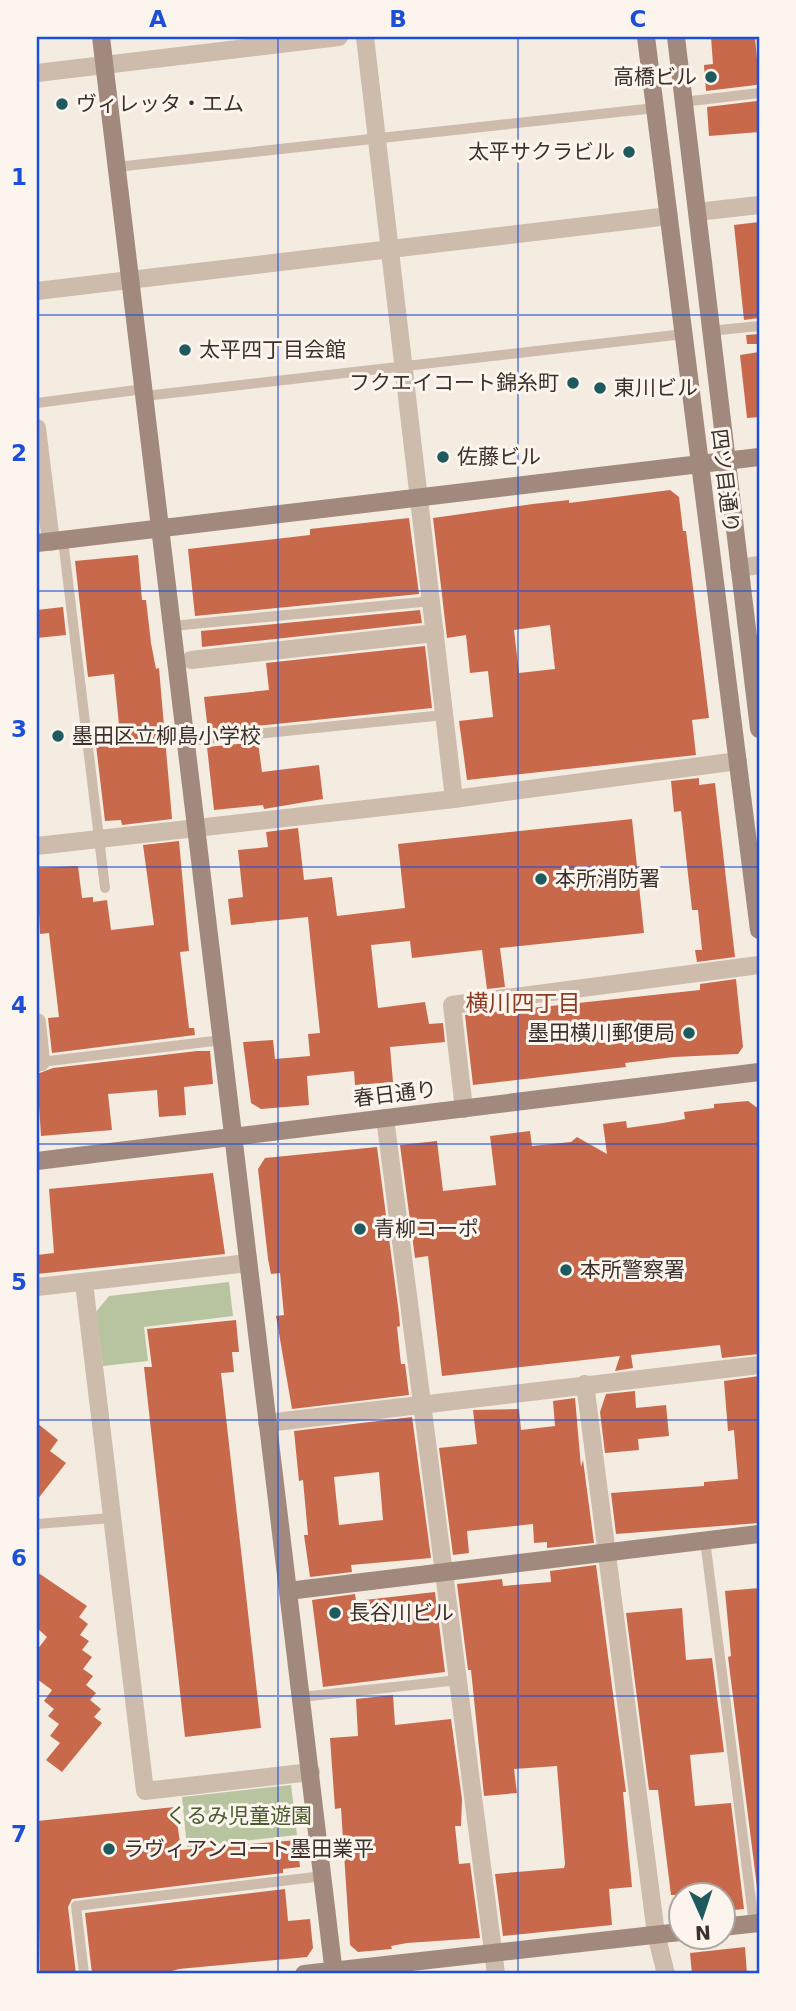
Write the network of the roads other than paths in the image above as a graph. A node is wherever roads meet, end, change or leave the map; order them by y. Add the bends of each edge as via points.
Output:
1 (101, 37) edge
2 (339, 37) edge
3 (365, 37) edge
4 (646, 37) edge
5 (676, 37) edge
6 (104, 65) junction
7 (37, 73) edge
8 (759, 93) edge
9 (683, 102) junction
10 (655, 108) junction
11 (375, 139) junction
12 (116, 167) junction
13 (759, 205) edge
14 (697, 212) junction
15 (669, 216) junction
16 (389, 249) junction
17 (129, 280) junction
18 (37, 291) edge
19 (759, 326) edge
20 (710, 331) junction
21 (684, 334) junction
22 (404, 367) junction
23 (144, 393) junction
24 (37, 403) edge
25 (37, 428) edge
26 (759, 457) edge
27 (726, 461) junction
28 (700, 464) junction
29 (420, 497) junction
30 (160, 529) junction
31 (50, 542) edge
32 (759, 565) edge
33 (739, 568) junction
34 (432, 601) junction
35 (172, 626) junction
36 (435, 633) junction
37 (191, 660) dead end
38 (755, 662) edge
39 (444, 715) junction
40 (759, 729) edge
41 (186, 741) junction
42 (738, 761) junction
43 (454, 799) junction
44 (197, 828) junction
45 (98, 839) junction
46 (37, 846) edge
47 (105, 887) dead end
48 (759, 930) edge
49 (759, 965) edge
50 (37, 1022) edge
51 (222, 1040) junction
52 (39, 1063) edge
53 (759, 1072) edge
54 (464, 1109) junction
55 (385, 1118) junction
56 (233, 1136) junction
57 (37, 1161) edge
58 (248, 1263) junction
59 (84, 1283) junction
60 (37, 1287) edge
61 (759, 1365) edge
62 (585, 1384) junction
63 (422, 1405) junction
64 (267, 1423) junction
65 (111, 1518) junction
66 (37, 1524) edge
67 (759, 1534) edge
68 (705, 1540) junction
69 (608, 1553) junction
70 (445, 1572) junction
71 (288, 1591) junction
72 (459, 1680) junction
73 (301, 1697) junction
74 (310, 1772) junction
75 (323, 1876) junction
76 (757, 1923) edge
77 (736, 1925) edge
78 (666, 1933) edge
79 (656, 1934) junction
80 (493, 1953) junction
81 (334, 1972) edge
82 (84, 1974) edge
83 (304, 1974) edge
84 (495, 1974) edge
85 (666, 1974) edge

1 - 6 street
2 - 6 street
3 - 11 street
4 - 10 street, 四ツ目通り
5 - 9 street, 四ツ目通り
6 - 7 street
6 - 12 street
8 - 9 lane
9 - 14 street, 四ツ目通り
10 - 11 lane
10 - 15 street, 四ツ目通り
11 - 12 lane
11 - 16 street
12 - 17 street
13 - 14 street
14 - 20 street, 四ツ目通り
15 - 16 street
15 - 21 street, 四ツ目通り
16 - 17 street
16 - 22 street
17 - 18 street
17 - 23 street
19 - 20 lane
20 - 27 street, 四ツ目通り
21 - 22 lane
21 - 28 street, 四ツ目通り
22 - 23 lane
22 - 29 street
23 - 24 lane
23 - 30 street
25 - 31 street
26 - 27 street
27 - 28 street
27 - 33 street, 四ツ目通り
28 - 29 street
28 - 42 street, 四ツ目通り
29 - 30 street
29 - 34 street
30 - 31 street
30 - 35 street
31 - 45 lane
32 - 33 street
33 - 38 street, 四ツ目通り
34 - 35 lane
34 - 36 street
35 - 41 street
36 - 37 street
36 - 39 street
38 - 40 street, 四ツ目通り
39 - 41 lane
39 - 43 street
41 - 44 street
42 - 43 street
42 - 48 street, 四ツ目通り
43 - 44 street
44 - 45 street
44 - 51 street
45 - 46 street
45 - 47 lane
49 - 54 street via 452,1005
50 - 52 street
51 - 52 lane
51 - 56 street
53 - 54 street, 春日通り
54 - 55 street, 春日通り
55 - 56 street, 春日通り
55 - 63 street
56 - 57 street, 春日通り
56 - 58 street
58 - 59 street
58 - 64 street
59 - 60 street
59 - 65 street
61 - 62 street
62 - 63 street
62 - 69 street
63 - 64 street
63 - 70 street
64 - 71 street
65 - 66 lane
65 - 74 street via 145,1791
67 - 68 street
68 - 69 street
68 - 76 lane
69 - 70 street
69 - 79 street
70 - 71 street
70 - 72 street
71 - 73 street
72 - 73 lane
72 - 80 street
73 - 74 street
74 - 75 street
75 - 81 street
75 - 82 lane via 76,1906
76 - 77 street
78 - 79 street
79 - 80 street
79 - 85 street
80 - 81 street
80 - 84 street
81 - 83 street

